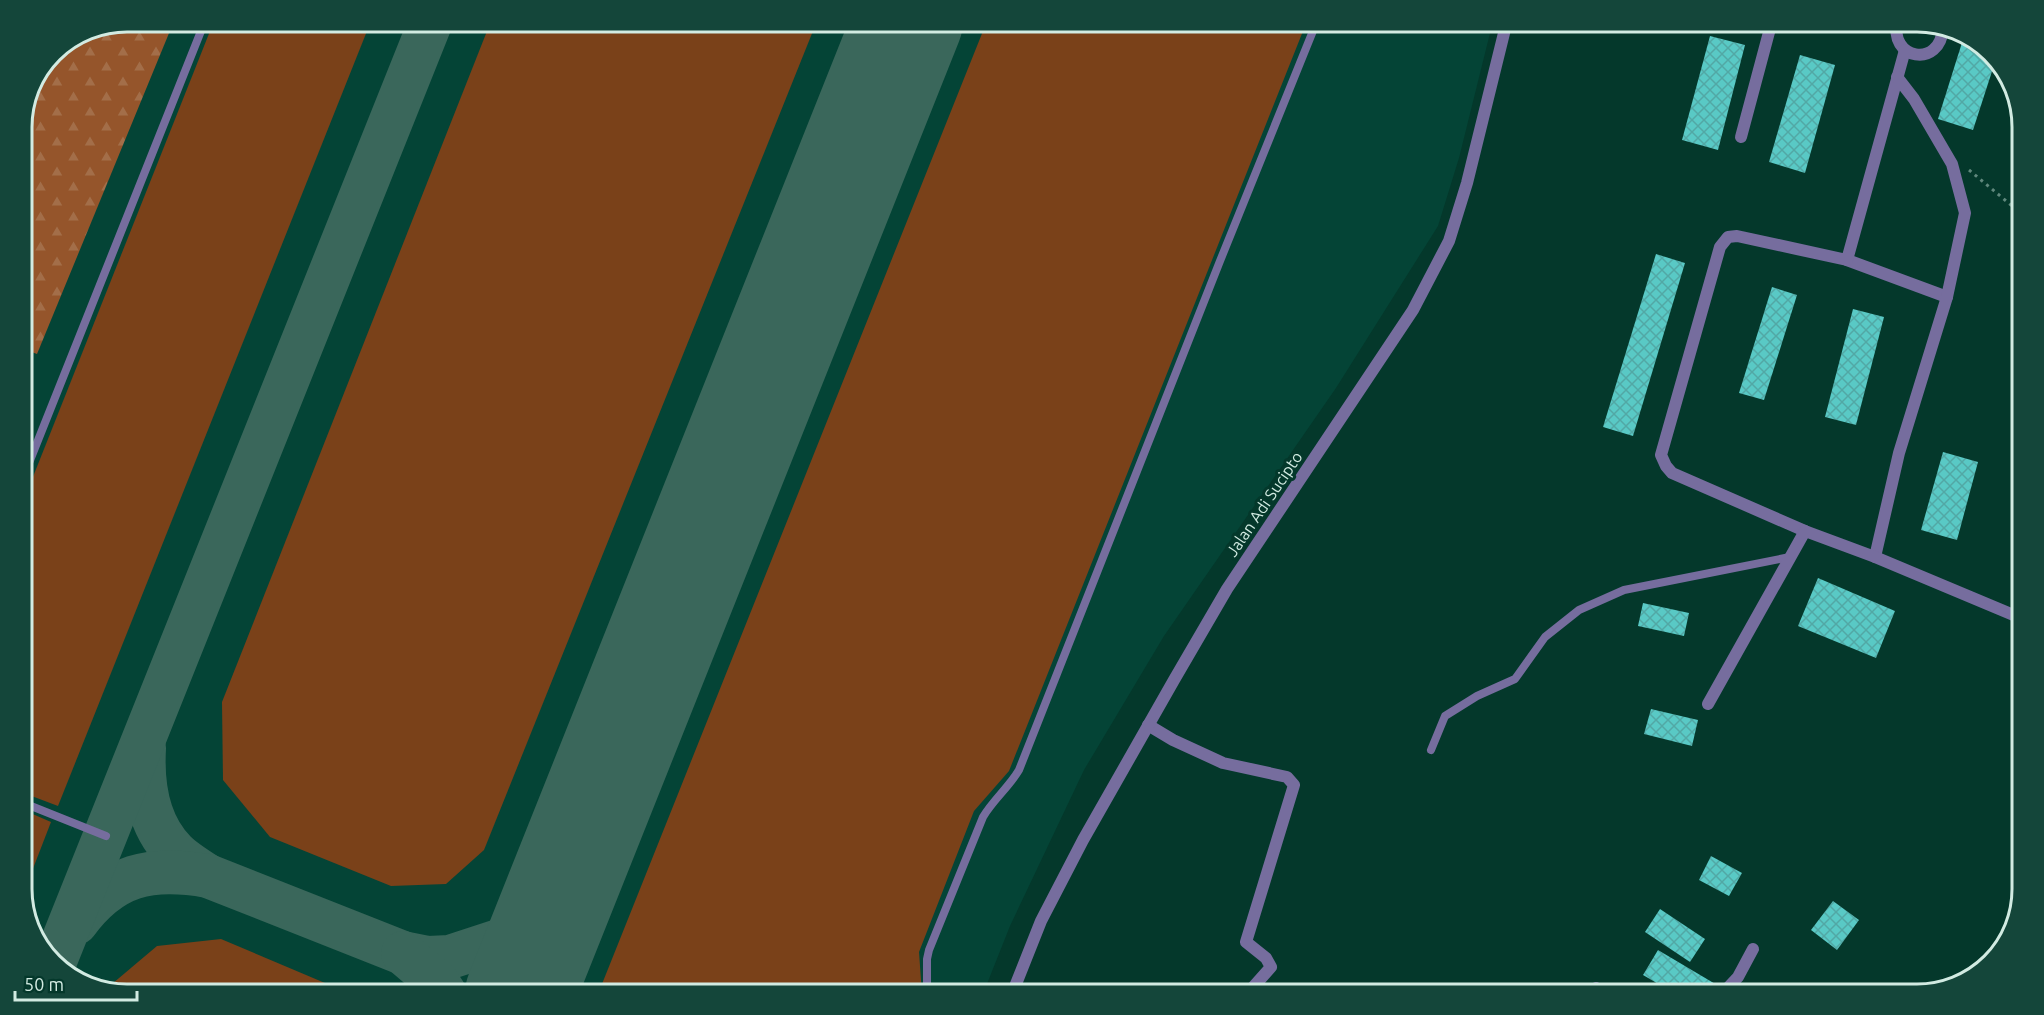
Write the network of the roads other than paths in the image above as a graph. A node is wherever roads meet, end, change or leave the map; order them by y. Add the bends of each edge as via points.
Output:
1 (201, 31) edge
2 (1313, 31) edge
3 (1505, 31) edge
4 (1769, 31) edge
5 (1896, 31) edge
6 (1942, 35) edge
7 (1905, 50) junction
8 (1897, 77) junction
9 (1741, 137) dead end
10 (1847, 260) junction
11 (1947, 297) junction
12 (32, 455) edge
13 (1805, 531) junction
14 (1790, 556) junction
15 (1875, 557) junction
16 (2012, 614) edge
17 (1708, 704) dead end
18 (1148, 725) junction
19 (1431, 750) dead end
20 (32, 806) edge
21 (106, 836) dead end
22 (1753, 949) dead end
23 (927, 984) edge
24 (1016, 984) edge
25 (1256, 984) edge
26 (1731, 984) edge

1 - 12 lane
2 - 23 lane via 1019,770 983,817 929,950
3 - 18 street, Jalan Adi Sucipto via 1449,241 1413,310 1227,589
4 - 9 street
5 - 7 street
6 - 7 street via 1933,51 1919,55
7 - 8 street
8 - 10 street
8 - 11 street via 1952,164 1965,213
10 - 11 street
10 - 13 street via 1728,237 1720,247 1661,455 1672,473
11 - 15 street via 1899,453
13 - 14 street
13 - 15 street
14 - 17 street
14 - 19 lane via 1624,590 1580,610 1545,637 1515,679 1445,716
15 - 16 street
18 - 24 street, Jalan Adi Sucipto via 1041,921
18 - 25 street via 1223,763 1287,777 1294,785 1246,942 1271,967
20 - 21 lane
22 - 26 street

